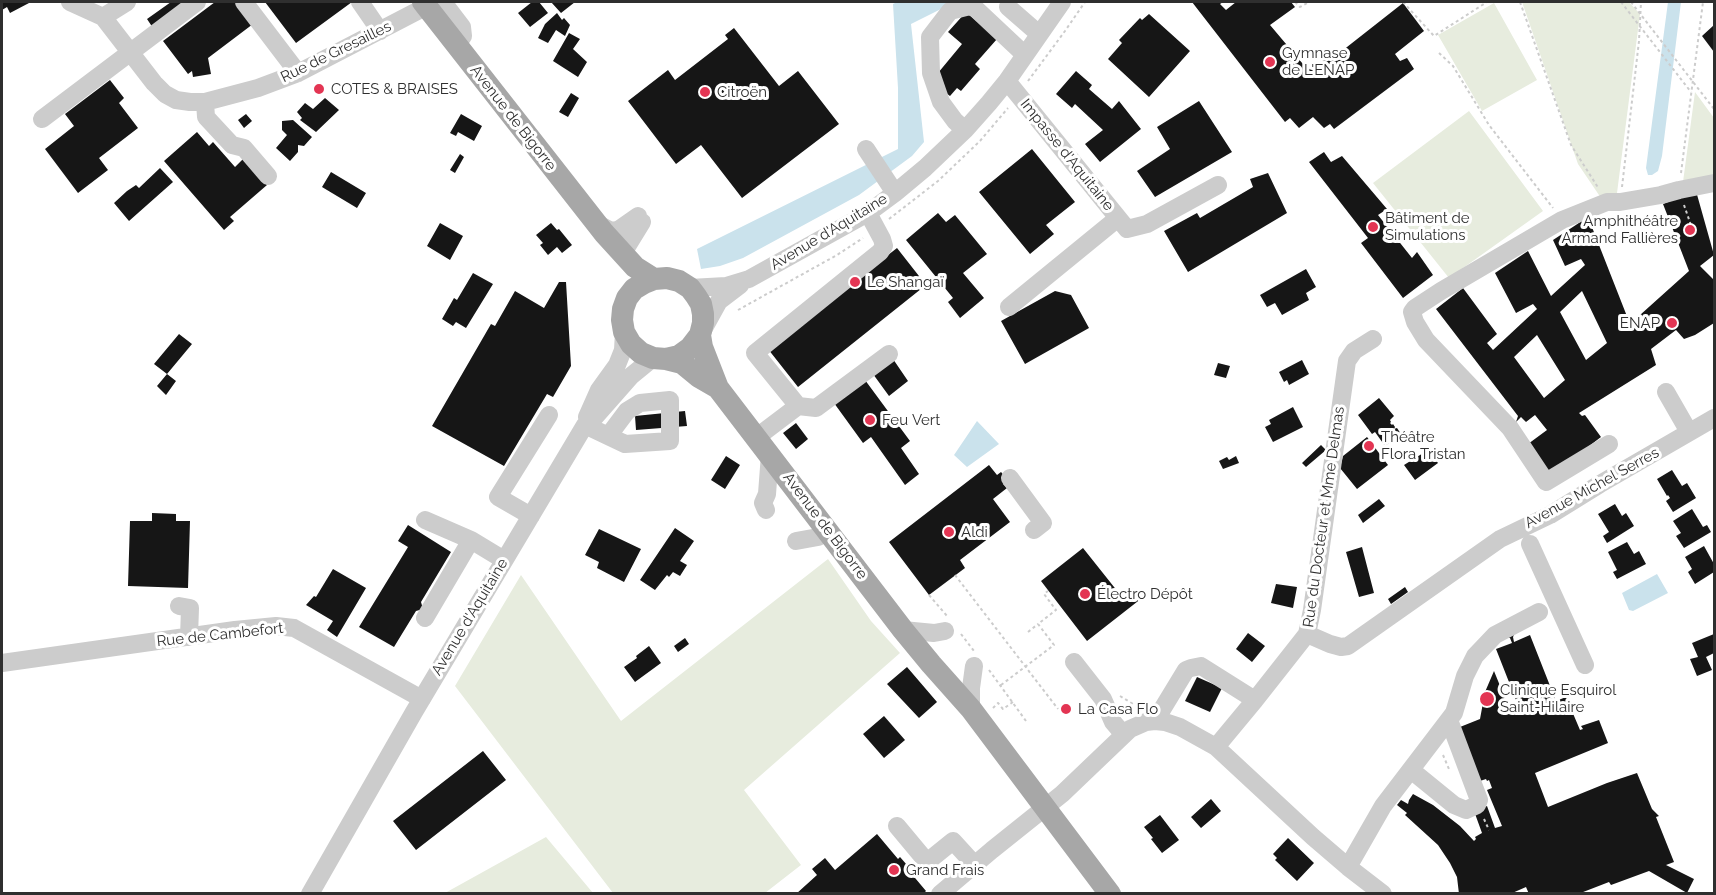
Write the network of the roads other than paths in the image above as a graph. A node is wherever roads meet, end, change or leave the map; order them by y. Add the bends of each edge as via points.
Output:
1 (70, 2) edge
2 (127, 2) edge
3 (197, 2) edge
4 (244, 2) edge
5 (360, 2) edge
6 (1062, 2) edge
7 (431, 3) edge
8 (1008, 7) dead end
9 (103, 17) junction
10 (380, 31) junction
11 (1039, 34) junction
12 (130, 52) junction
13 (1025, 55) junction
14 (298, 74) junction
15 (1016, 83) junction
16 (205, 102) junction
17 (42, 119) dead end
18 (965, 130) junction
19 (866, 149) dead end
20 (268, 176) dead end
21 (1714, 183) edge
22 (1218, 185) dead end
23 (895, 193) junction
24 (868, 213) junction
25 (1122, 224) junction
26 (600, 228) junction
27 (623, 253) junction
28 (654, 279) junction
29 (749, 279) junction
30 (690, 288) junction
31 (627, 298) junction
32 (1009, 307) dead end
33 (624, 332) junction
34 (701, 334) junction
35 (1373, 339) dead end
36 (889, 354) dead end
37 (660, 358) junction
38 (718, 388) junction
39 (1666, 392) dead end
40 (798, 406) junction
41 (549, 415) dead end
42 (1714, 418) edge
43 (585, 425) junction
44 (1689, 432) junction
45 (609, 435) dead end
46 (1609, 444) dead end
47 (764, 446) junction
48 (1010, 478) dead end
49 (766, 510) dead end
50 (531, 516) junction
51 (425, 520) dead end
52 (1034, 530) dead end
53 (828, 532) junction
54 (471, 540) junction
55 (796, 541) dead end
56 (1530, 544) dead end
57 (504, 560) junction
58 (179, 606) dead end
59 (1539, 612) dead end
60 (425, 618) dead end
61 (903, 630) junction
62 (945, 631) dead end
63 (1306, 634) junction
64 (189, 637) junction
65 (1074, 662) dead end
66 (2, 663) edge
67 (931, 664) junction
68 (1585, 665) dead end
69 (974, 666) dead end
70 (422, 699) junction
71 (1255, 700) junction
72 (971, 709) junction
73 (1449, 720) junction
74 (1155, 721) junction
75 (1124, 735) junction
76 (1216, 747) junction
77 (1411, 770) junction
78 (1040, 811) junction
79 (897, 826) dead end
80 (974, 864) junction
81 (1348, 867) junction
82 (1094, 883) edge
83 (310, 894) edge
84 (940, 894) edge
85 (1110, 894) edge
86 (1383, 894) edge

1 - 9 street
2 - 9 street
3 - 12 street
4 - 14 street
5 - 10 street
6 - 11 street, Avenue d'Aquitaine
7 - 10 street, Rue de Gresailles
7 - 26 main road, Avenue de Bigorre via 457,45
8 - 11 street
9 - 12 street, Rue de Gresailles
10 - 14 street, Rue de Gresailles
11 - 13 street, Avenue d'Aquitaine
12 - 16 street, Rue de Gresailles via 165,94 176,100
12 - 17 street
13 - 15 street, Avenue d'Aquitaine
13 - 18 street via 976,9 970,6 950,11 930,37 931,73 941,102
14 - 16 street, Rue de Gresailles
15 - 18 street, Avenue d'Aquitaine
15 - 25 street, Impasse d'Aquitaine via 1018,96
16 - 20 street via 206,117 232,146 244,148
18 - 23 street, Avenue d'Aquitaine
19 - 23 street
21 - 46 street via 1614,202 1562,220 1412,312 1425,340 1510,428 1546,482
22 - 25 street via 1147,224
23 - 24 street, Avenue d'Aquitaine
24 - 29 street, Avenue d'Aquitaine
24 - 40 street via 882,239 884,246 880,252 755,353
25 - 32 street
26 - 27 main road, Avenue de Bigorre
26 - 27 street via 618,230 640,219
26 - 31 main road, Avenue de Bigorre via 627,285
27 - 28 main road, Avenue de Bigorre via 635,267
28 - 30 main road via 680,281
28 - 31 main road via 634,289
29 - 30 street, Avenue d'Aquitaine via 726,286
29 - 34 street via 719,301
30 - 34 main road via 701,304
31 - 33 main road via 622,320
33 - 37 main road via 641,353
33 - 43 street via 623,350 599,390
34 - 37 main road via 679,356
34 - 38 main road, Avenue de Bigorre
35 - 63 street, Rue du Docteur et Mme Delmas via 1354,351 1347,361
36 - 40 street via 816,408
37 - 38 main road, Avenue de Bigorre via 682,363
37 - 43 street, Avenue d'Aquitaine via 631,376
38 - 47 main road, Avenue de Bigorre
39 - 44 street
40 - 47 street
41 - 50 street via 498,497
42 - 44 street, Avenue Michel Serres
43 - 45 street
43 - 50 street, Avenue d'Aquitaine
44 - 63 street, Avenue Michel Serres via 1550,515 1500,538 1348,646 1330,644
47 - 49 street
47 - 53 main road, Avenue de Bigorre
48 - 52 street via 1043,524
50 - 57 street, Avenue d'Aquitaine
51 - 54 street
53 - 55 street
53 - 61 main road, Avenue de Bigorre
54 - 57 street
54 - 60 street
56 - 68 street
57 - 70 street, Avenue d'Aquitaine
58 - 64 street via 190,608
59 - 73 street via 1495,635 1481,648 1465,676
61 - 62 street
61 - 67 main road, Avenue de Bigorre
63 - 71 street, Rue du Docteur et Mme Delmas
64 - 66 street, Rue de Cambefort
64 - 70 street, Rue de Cambefort via 276,626 294,628
65 - 75 street via 1103,699
67 - 72 main road, Avenue de Bigorre
67 - 78 main road, Avenue de Bigorre via 968,727
69 - 72 street
70 - 83 street, Avenue d'Aquitaine
71 - 74 street via 1201,666 1191,668 1186,670
71 - 76 street, Rue du Docteur et Mme Delmas
72 - 78 main road, Avenue de Bigorre
73 - 77 street
73 - 77 street via 1479,800 1477,805 1466,810 1454,805
74 - 75 street via 1137,725
74 - 76 street via 1180,727
75 - 78 street
76 - 81 street
77 - 81 street via 1383,806
78 - 80 street
78 - 82 main road, Avenue de Bigorre
79 - 80 street via 927,862 953,841
80 - 84 street
81 - 86 street
82 - 85 main road, Avenue de Bigorre

